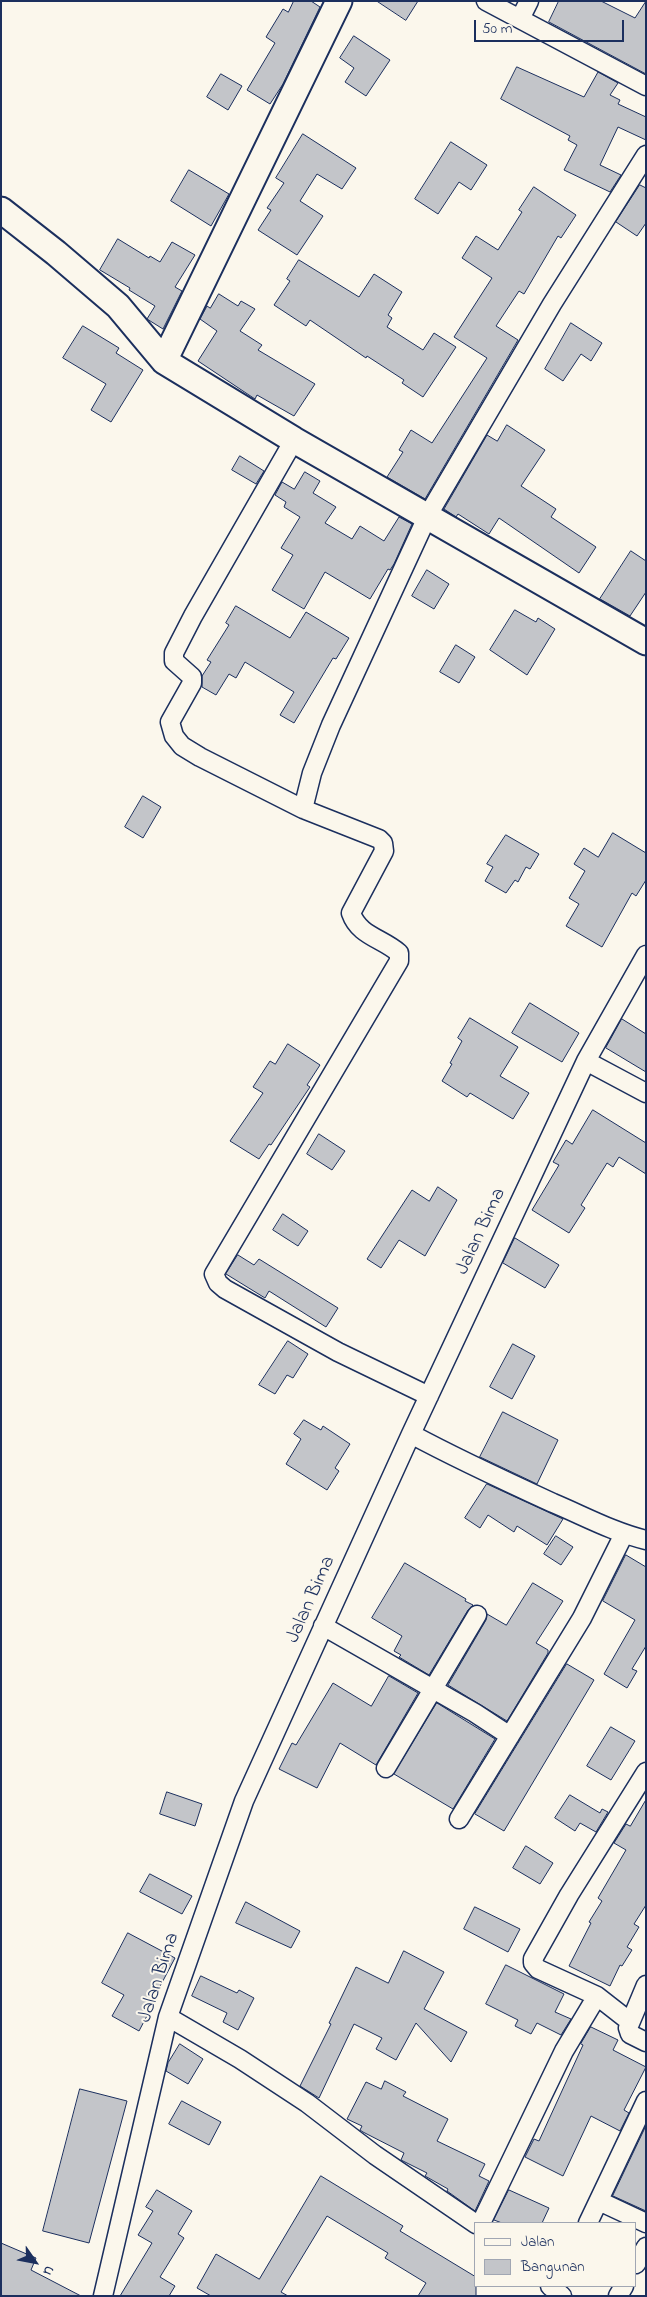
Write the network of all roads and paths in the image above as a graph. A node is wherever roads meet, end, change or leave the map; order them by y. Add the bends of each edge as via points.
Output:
1 (339, 1) edge
2 (486, 1) edge
3 (529, 1) edge
4 (520, 19) junction
5 (646, 86) edge
6 (646, 155) edge
7 (1, 210) edge
8 (164, 361) junction
9 (294, 440) junction
10 (428, 515) junction
11 (646, 642) edge
12 (303, 809) junction
13 (646, 955) edge
14 (586, 1061) junction
15 (646, 1093) edge
16 (428, 1396) junction
17 (411, 1434) junction
18 (624, 1534) junction
19 (646, 1540) edge
20 (477, 1615) dead end
21 (323, 1626) junction
22 (433, 1689) junction
23 (510, 1736) junction
24 (386, 1768) dead end
25 (646, 1772) edge
26 (459, 1819) dead end
27 (646, 1985) edge
28 (597, 1996) junction
29 (168, 2017) junction
30 (629, 2021) junction
31 (646, 2042) edge
32 (646, 2101) edge
33 (599, 2201) junction
34 (481, 2222) edge
35 (588, 2222) edge
36 (474, 2223) edge
37 (646, 2223) edge
38 (646, 2246) edge
39 (637, 2262) edge
40 (104, 2296) edge

1 - 8 street
2 - 4 street
3 - 4 street
4 - 5 street
6 - 10 street via 552,304
7 - 8 street via 118,306
8 - 9 street
9 - 10 street
9 - 12 street via 174,653 174,661 192,677 192,683 170,722 174,736 182,746
10 - 11 street
10 - 12 street via 331,725 312,773
12 - 16 street via 384,843 384,851 351,913 361,931 393,948 399,953 399,960 214,1274 225,1290 338,1352
13 - 14 street, Jalan Bima
14 - 15 street
14 - 16 street, Jalan Bima
16 - 17 street, Jalan Bima
17 - 18 street
17 - 21 street, Jalan Bima
18 - 19 street
18 - 23 street via 582,1618
20 - 22 street
21 - 22 street
21 - 29 street, Jalan Bima via 244,1801
22 - 23 street
22 - 24 street
23 - 26 street
25 - 28 street via 569,1894 533,1959 538,1969
27 - 30 street
28 - 30 street
28 - 34 street via 564,2051
29 - 36 street via 307,2103 375,2155
29 - 40 street, Jalan Bima
30 - 31 street via 630,2034
32 - 33 street
33 - 35 street
33 - 37 street
38 - 39 street

